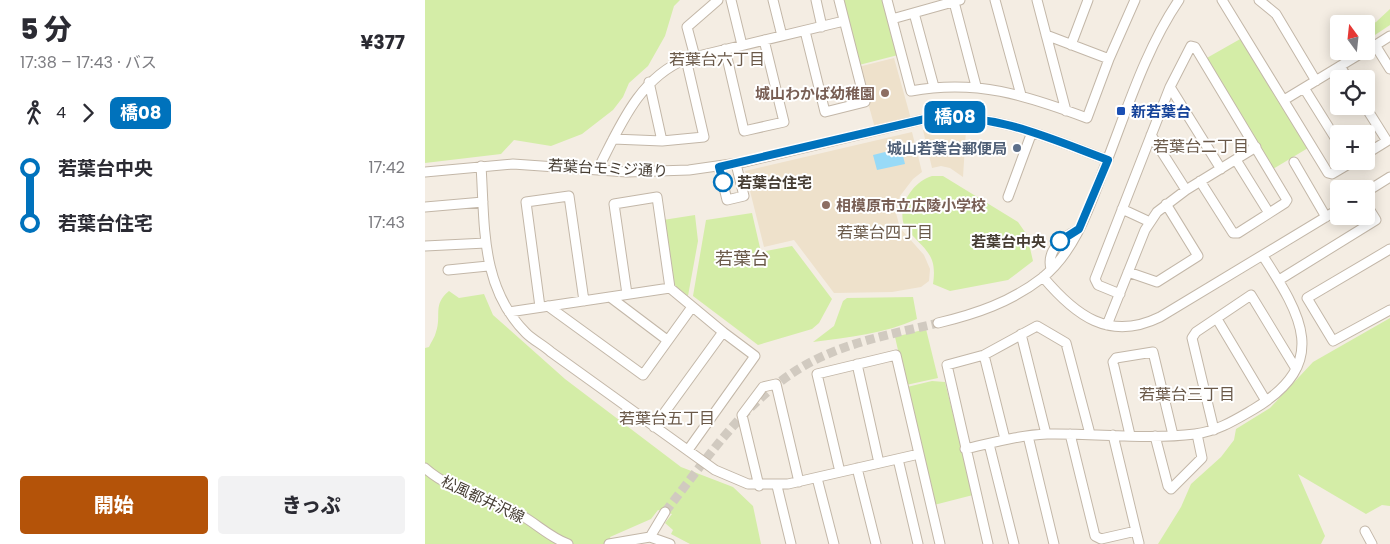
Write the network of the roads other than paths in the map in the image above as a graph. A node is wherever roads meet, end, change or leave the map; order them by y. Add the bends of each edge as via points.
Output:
1 (718, 0) edge
2 (731, 0) edge
3 (773, 0) edge
4 (816, 0) edge
5 (839, 0) edge
6 (887, 0) edge
7 (995, 0) edge
8 (1037, 0) edge
9 (1089, 0) edge
10 (1179, 0) edge
11 (1222, 0) edge
12 (1259, 0) edge
13 (957, 1) edge
14 (1131, 2) edge
15 (931, 4) edge
16 (914, 12) junction
17 (892, 19) junction
18 (844, 21) junction
19 (822, 27) junction
20 (805, 31) junction
21 (1046, 35) junction
22 (782, 36) junction
23 (1390, 36) edge
24 (764, 40) junction
25 (743, 45) junction
26 (1071, 45) junction
27 (1375, 45) joint
28 (725, 50) junction
29 (690, 58) junction
30 (1109, 59) junction
31 (1350, 60) edge
32 (1340, 66) junction
33 (1390, 69) edge
34 (1342, 70) edge
35 (1315, 81) junction
36 (649, 82) junction
37 (976, 86) junction
38 (934, 87) junction
39 (1170, 87) junction
40 (1304, 88) junction
41 (1021, 95) junction
42 (1284, 100) junction
43 (1066, 110) junction
44 (1371, 115) edge
45 (1330, 130) edge
46 (1032, 132) junction
47 (1151, 135) junction
48 (613, 139) junction
49 (662, 141) junction
50 (1256, 147) junction
51 (1375, 148) edge
52 (1108, 160) junction
53 (1236, 160) junction
54 (1294, 162) dead end
55 (736, 164) junction
56 (481, 166) junction
57 (719, 167) junction
58 (598, 169) junction
59 (1221, 169) junction
60 (1338, 170) edge
61 (425, 172) edge
62 (1390, 177) edge
63 (1200, 181) junction
64 (1375, 186) edge
65 (1186, 190) junction
66 (1008, 197) dead end
67 (483, 202) junction
68 (1166, 204) junction
69 (425, 207) edge
70 (1122, 209) junction
71 (1269, 213) junction
72 (1330, 215) edge
73 (1326, 217) junction
74 (1150, 222) junction
75 (1368, 225) edge
76 (486, 243) junction
77 (425, 246) edge
78 (1390, 249) edge
79 (1263, 256) junction
80 (489, 266) junction
81 (448, 270) dead end
82 (1128, 272) junction
83 (1043, 277) junction
84 (1279, 280) junction
85 (670, 288) junction
86 (627, 294) junction
87 (1120, 294) junction
88 (610, 297) junction
89 (584, 301) junction
90 (544, 307) junction
91 (692, 307) junction
92 (1390, 310) edge
93 (509, 312) junction
94 (1217, 319) junction
95 (938, 323) tunnel mouth
96 (1107, 325) junction
97 (723, 332) junction
98 (1021, 334) junction
99 (667, 340) junction
100 (984, 354) junction
101 (857, 364) junction
102 (1296, 369) junction
103 (1266, 402) junction
104 (654, 427) junction
105 (1214, 430) junction
106 (1047, 434) junction
107 (1070, 434) junction
108 (1089, 434) junction
109 (1197, 434) junction
110 (1113, 435) junction
111 (1130, 435) junction
112 (1173, 435) junction
113 (1028, 436) junction
114 (1155, 436) junction
115 (1005, 439) junction
116 (989, 444) junction
117 (965, 449) junction
118 (688, 450) junction
119 (919, 454) junction
120 (898, 459) junction
121 (879, 463) junction
122 (425, 468) edge
123 (857, 468) junction
124 (840, 472) junction
125 (817, 478) junction
126 (799, 482) junction
127 (759, 486) junction
128 (777, 486) junction
129 (665, 512) tunnel mouth
130 (1136, 531) junction
131 (1365, 531) dead end
132 (650, 538) junction
133 (1139, 543) dead end
134 (568, 544) edge
135 (609, 544) edge
136 (671, 544) edge
137 (791, 544) edge
138 (834, 544) edge
139 (875, 544) edge
140 (918, 544) edge
141 (940, 544) edge
142 (988, 544) edge
143 (1014, 544) edge
144 (1054, 544) edge
145 (1372, 544) edge

1 - 29 street via 687,27
2 - 25 street
3 - 22 street
4 - 19 street
5 - 18 street
6 - 17 street
7 - 41 street
8 - 21 street
9 - 26 street
10 - 52 street via 1156,38
11 - 42 street
12 - 35 street via 1276,14
13 - 15 street
13 - 37 street
14 - 30 street
15 - 16 street
16 - 17 street
16 - 38 street
17 - 38 street via 911,91
18 - 19 street
18 - 20 street via 865,102 825,112
19 - 20 street
20 - 22 street
21 - 26 street
21 - 43 street
22 - 24 street
23 - 27 street
24 - 25 street
24 - 28 street via 784,122 744,131
25 - 28 street
26 - 30 street
27 - 33 street
28 - 29 street
29 - 36 street via 665,69
29 - 49 street via 704,137
30 - 43 street via 1087,118
31 - 32 street
32 - 34 street
32 - 35 street
35 - 40 street
36 - 48 street
36 - 49 street
37 - 38 street
37 - 41 street
39 - 47 street
39 - 50 street via 1189,47 1194,46
39 - 59 street
40 - 42 street
40 - 45 street
41 - 43 street
42 - 60 street via 1328,173
44 - 51 street via 1387,141
46 - 52 street, 若葉台モミジ通り
46 - 55 street, 若葉台モミジ通り via 978,118 925,119
46 - 66 street
47 - 65 street
47 - 70 street
48 - 49 street
48 - 58 street
50 - 53 street
50 - 71 street via 1287,198 1285,203
52 - 83 street via 1079,229 1055,247 1049,260 1051,268
53 - 59 street
53 - 71 street
54 - 73 street
55 - 57 street, 若葉台モミジ通り
55 - 57 street via 744,196 727,200
56 - 58 street, 若葉台モミジ通り via 543,165
56 - 61 street, 若葉台モミジ通り
56 - 67 street
57 - 58 street, 若葉台モミジ通り via 656,172
59 - 63 street
62 - 64 street
63 - 65 street
63 - 71 street via 1233,233
65 - 68 street
67 - 69 street
67 - 76 street
68 - 74 street
68 - 82 street via 1199,256 1157,282
70 - 74 street
70 - 87 street via 1095,279 1098,285
72 - 73 street
73 - 79 street
74 - 82 street
75 - 84 street
76 - 77 street
76 - 80 street
78 - 92 street via 1307,298 1333,341
79 - 84 street
79 - 96 street via 1153,321 1134,326
80 - 81 street
80 - 93 street via 495,288
82 - 87 street
83 - 95 street via 993,307
83 - 96 street via 1073,310
84 - 102 street via 1300,325 1302,341
85 - 86 street
85 - 86 street via 657,197 614,204
85 - 91 street
86 - 88 street
87 - 96 street
88 - 89 street
88 - 99 street
89 - 90 street
89 - 90 street via 569,196 526,202
90 - 93 street
90 - 99 street via 643,375
91 - 97 street
91 - 99 street
93 - 104 street via 532,338
94 - 102 street via 1251,295
94 - 103 street
94 - 105 street via 1192,338
97 - 104 street
97 - 118 street via 755,356
98 - 100 street
98 - 106 street
98 - 108 street via 1037,326 1066,343
100 - 115 street
100 - 117 street via 949,363 946,368
101 - 119 street via 896,355
101 - 121 street
101 - 124 street via 817,374
102 - 103 street via 1281,390
103 - 105 street
104 - 118 street
105 - 109 street
106 - 107 street
106 - 113 street
107 - 108 street
107 - 130 street via 1095,536 1101,539
108 - 110 street
109 - 112 street
109 - 114 street via 1202,458 1171,489
110 - 111 street
110 - 130 street
111 - 112 street via 1113,362 1117,358 1153,352
111 - 114 street
112 - 114 street
113 - 115 street
113 - 144 street
115 - 116 street
116 - 117 street
116 - 143 street
117 - 142 street
118 - 127 street via 726,476
119 - 120 street
119 - 141 street
120 - 121 street
120 - 140 street
121 - 123 street
122 - 134 street, 松風都井沢線 via 454,487 520,514 553,538
123 - 124 street
123 - 139 street
124 - 125 street
125 - 126 street
125 - 138 street
126 - 127 street via 776,384 763,387 742,415
126 - 128 street
127 - 128 street
128 - 137 street
129 - 132 street
130 - 133 street
131 - 145 street
132 - 135 street
132 - 136 street

